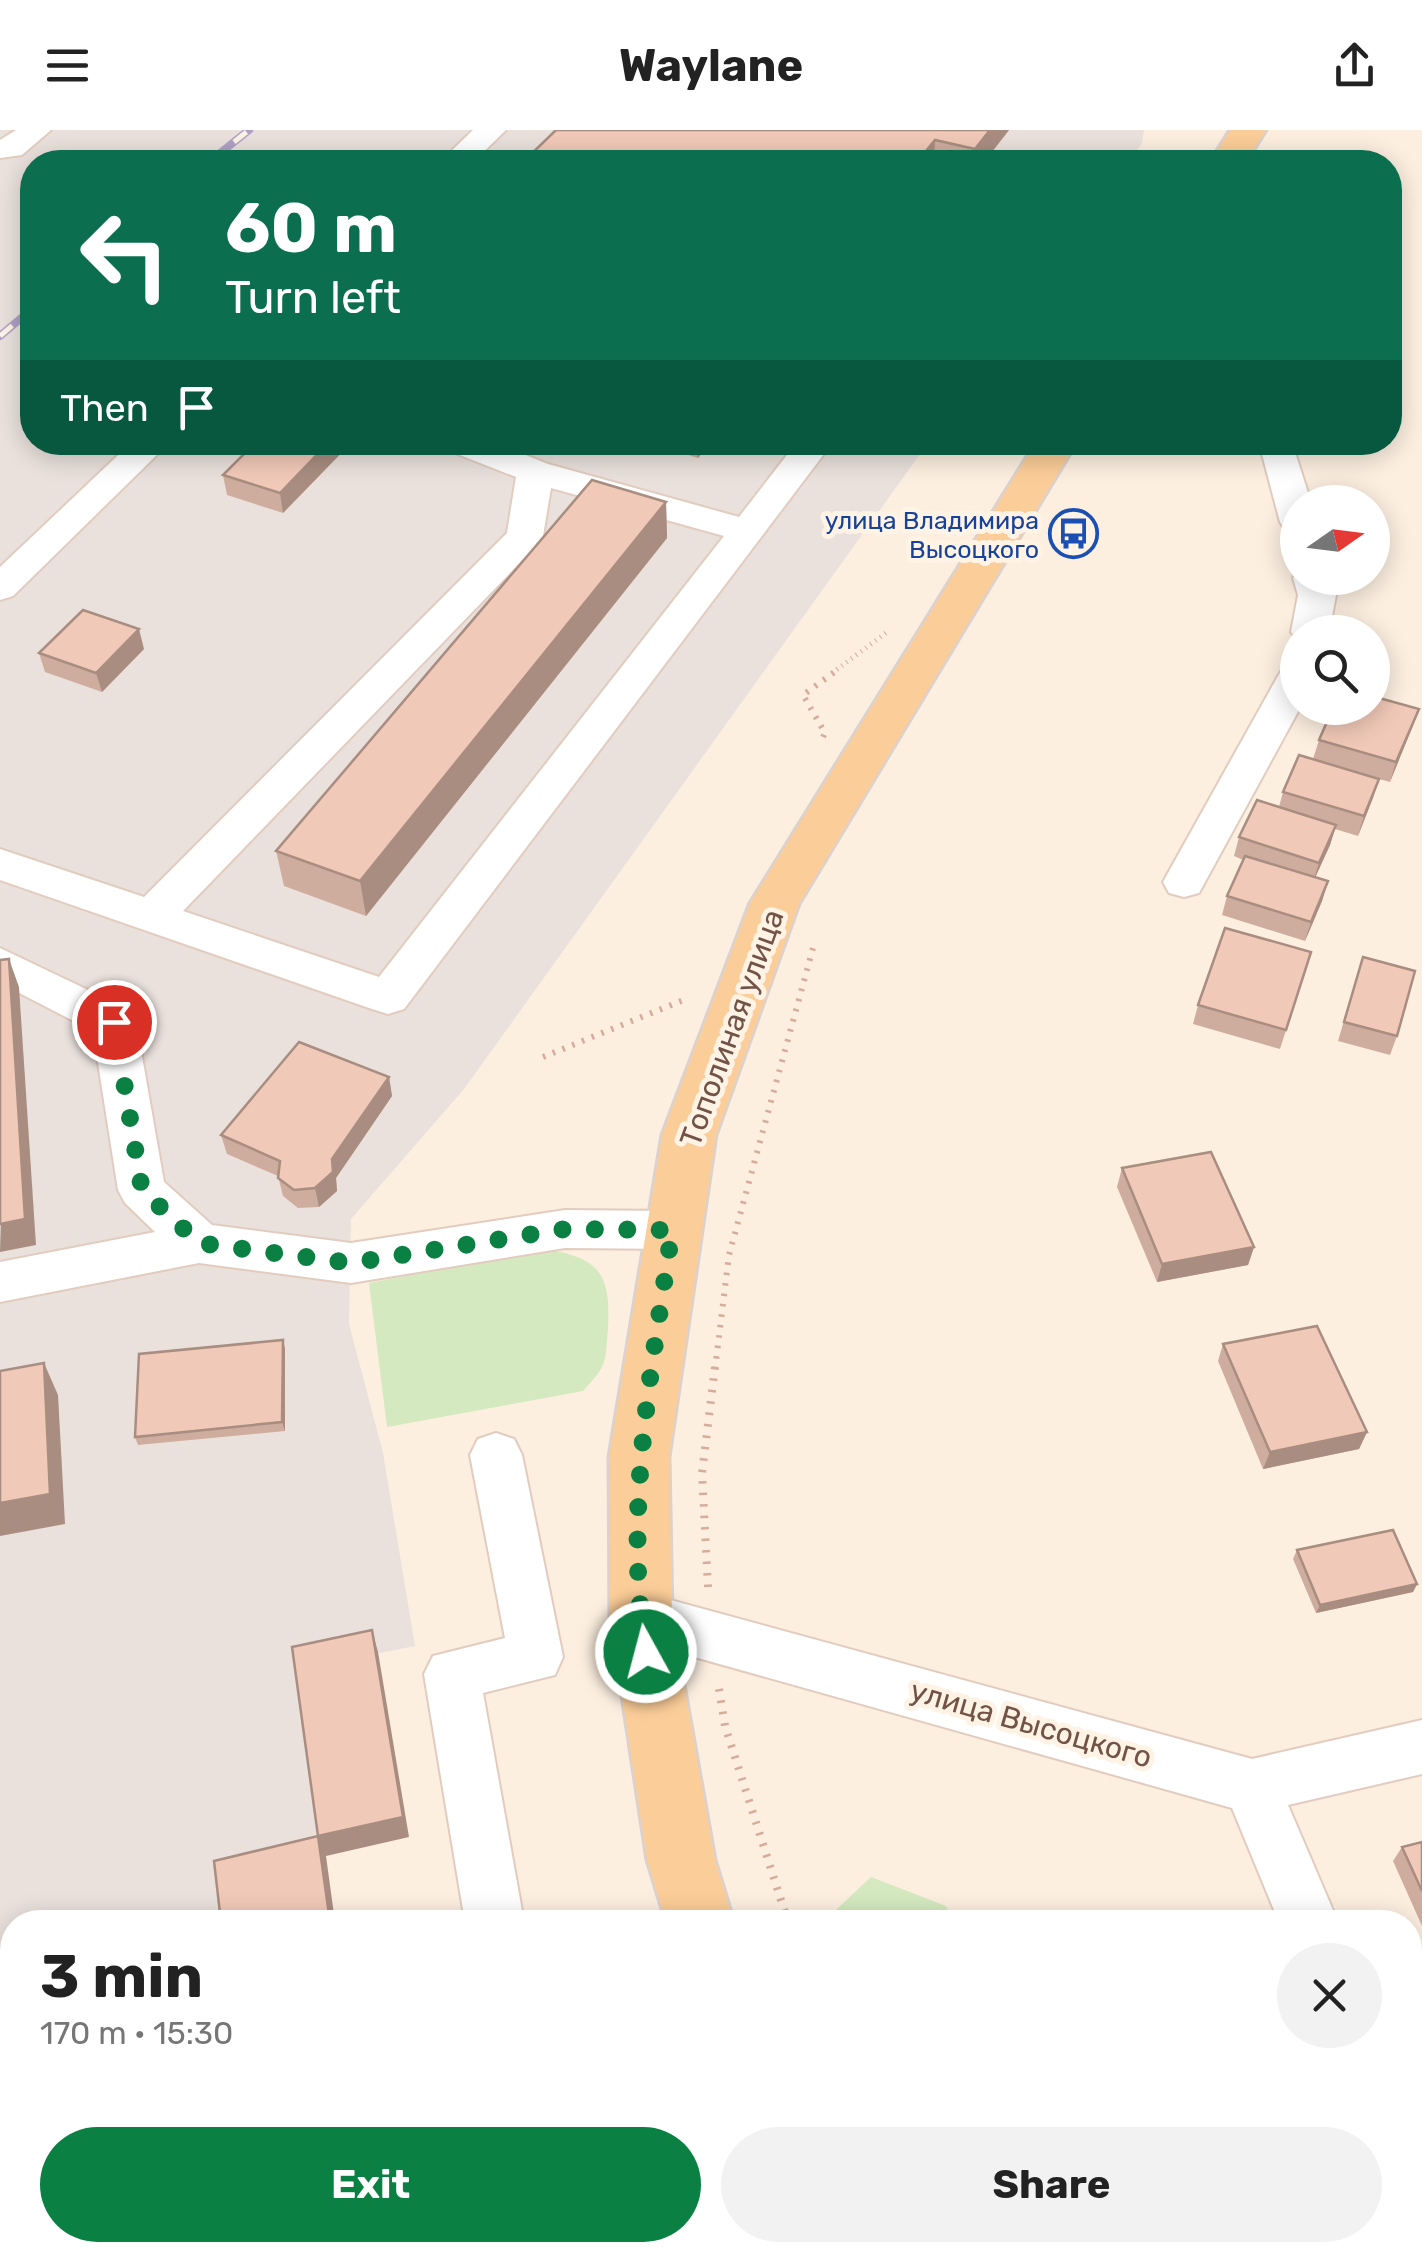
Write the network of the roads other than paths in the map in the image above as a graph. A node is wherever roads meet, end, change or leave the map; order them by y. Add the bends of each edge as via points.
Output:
1 (36, 130) edge
2 (491, 130) edge
3 (0, 149) edge
4 (468, 150) edge
5 (138, 455) edge
6 (492, 455) edge
7 (806, 455) edge
8 (1049, 455) edge
9 (1280, 455) edge
10 (535, 472) junction
11 (1288, 485) edge
12 (748, 531) junction
13 (0, 588) edge
14 (1280, 709) edge
15 (0, 864) edge
16 (1184, 882) dead end
17 (152, 916) junction
18 (0, 964) edge
19 (672, 1230) junction
20 (199, 1243) junction
21 (0, 1282) edge
22 (496, 1455) dead end
23 (641, 1617) junction
24 (1422, 1747) edge
25 (1252, 1786) junction
26 (492, 1910) edge
27 (696, 1910) edge
28 (1303, 1910) edge

1 - 3 street
2 - 4 street
5 - 13 street
6 - 10 street
7 - 12 street
8 - 19 main road, Тополиная улица via 774,903 689,1135
9 - 11 street
10 - 12 street
10 - 17 street via 525,536
12 - 17 street via 388,997
14 - 16 street
15 - 17 street
18 - 20 street via 114,1022 142,1190
19 - 20 street via 565,1229 351,1263
19 - 23 main road, Тополиная улица via 639,1457
20 - 21 street
22 - 26 street via 536,1657 452,1674
23 - 25 street, улица Высоцкого
23 - 27 main road, Тополиная улица via 681,1860
24 - 25 street, улица Высоцкого
25 - 28 street

